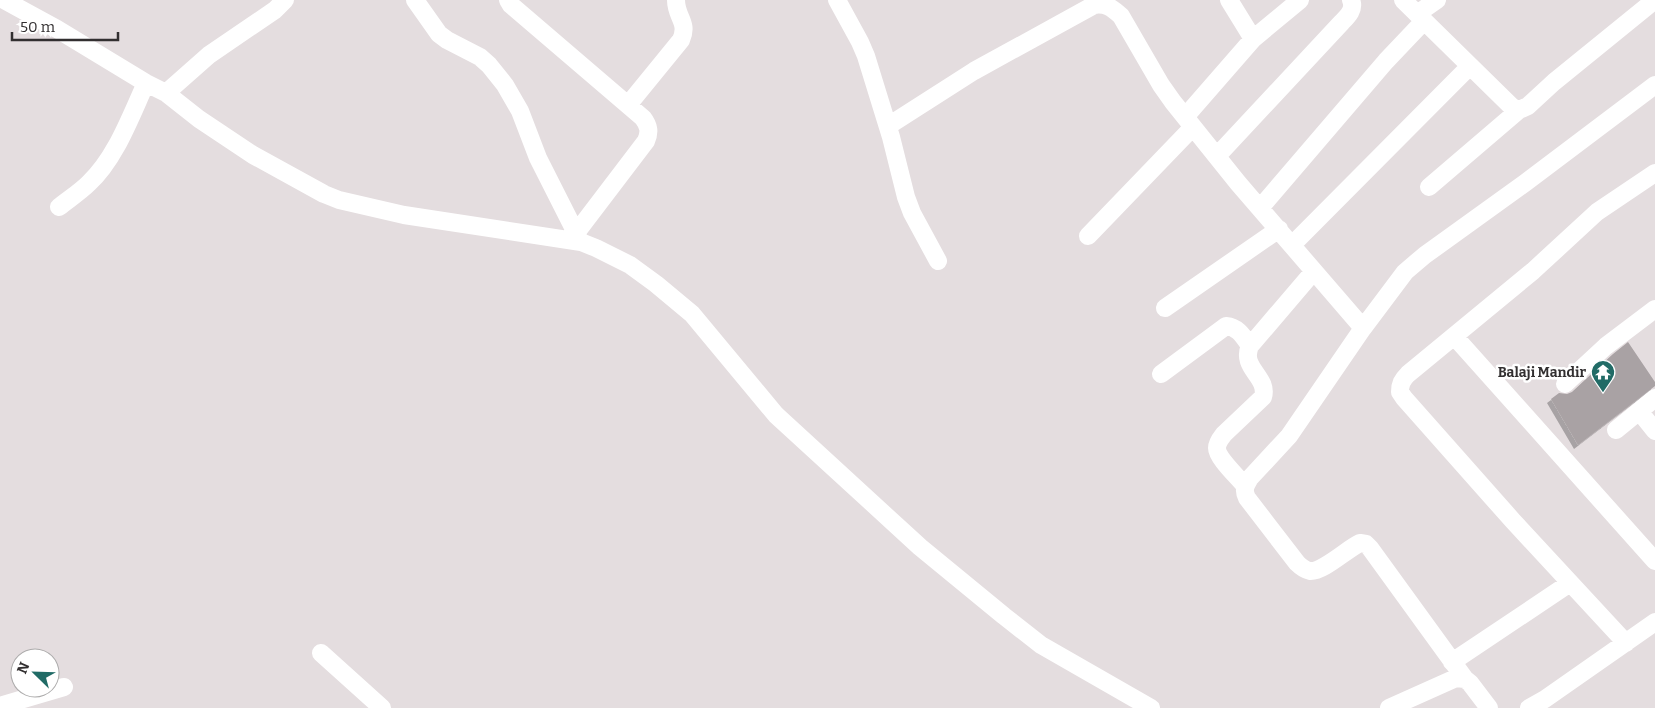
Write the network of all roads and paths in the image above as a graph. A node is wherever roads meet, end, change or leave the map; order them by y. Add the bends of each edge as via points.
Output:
1 (4, 0) edge
2 (285, 0) edge
3 (415, 0) edge
4 (508, 0) edge
5 (676, 0) edge
6 (837, 0) edge
7 (1229, 0) edge
8 (1300, 0) edge
9 (1351, 0) edge
10 (1403, 0) edge
11 (1437, 0) edge
12 (1655, 0) edge
13 (1113, 4) edge
14 (1421, 18) junction
15 (1253, 39) junction
16 (1470, 66) junction
17 (146, 82) junction
18 (1655, 85) edge
19 (166, 93) junction
20 (628, 105) junction
21 (1519, 110) junction
22 (1189, 122) junction
23 (888, 126) junction
24 (1217, 156) junction
25 (1655, 173) edge
26 (1429, 187) dead end
27 (59, 208) dead end
28 (1260, 208) junction
29 (1278, 230) junction
30 (1088, 236) dead end
31 (578, 238) junction
32 (1292, 245) junction
33 (938, 261) dead end
34 (1314, 271) junction
35 (1165, 308) dead end
36 (1655, 309) edge
37 (1363, 328) junction
38 (1454, 336) junction
39 (1250, 346) junction
40 (1161, 374) dead end
41 (1565, 384) dead end
42 (1655, 398) edge
43 (1639, 411) junction
44 (1616, 430) dead end
45 (1655, 431) edge
46 (1245, 486) junction
47 (1655, 561) edge
48 (1570, 583) junction
49 (1655, 622) edge
50 (1626, 643) junction
51 (321, 653) dead end
52 (1452, 662) junction
53 (1465, 679) junction
54 (64, 687) dead end
55 (0, 706) edge
56 (382, 708) edge
57 (1151, 708) edge
58 (1390, 708) edge
59 (1490, 708) edge
60 (1529, 708) edge

1 - 17 street
2 - 19 street via 209,55
3 - 31 street via 440,34 480,57 505,85
4 - 20 street
5 - 20 street via 684,32
6 - 23 street via 866,56
7 - 15 street
8 - 15 street
9 - 24 street via 1352,9 1342,22
10 - 14 street
11 - 14 street
12 - 21 street via 1528,106
13 - 22 street via 1161,85
13 - 23 street via 1094,5 980,68
14 - 16 street
14 - 28 street
15 - 22 street
16 - 21 street
16 - 32 street
17 - 19 street
17 - 27 street via 125,131 107,161 90,182
18 - 37 street via 1425,255 1405,272
19 - 31 street via 253,155 338,200 412,216
20 - 31 street via 643,118 649,134
21 - 26 street
22 - 24 street
22 - 30 street
23 - 33 street via 912,213
24 - 28 street
25 - 38 street via 1597,212 1533,271
28 - 29 street
29 - 32 street
29 - 35 street
31 - 57 street via 630,265 692,314 776,415 920,547 1004,616 1041,645
32 - 34 street
34 - 37 street
34 - 39 street
36 - 41 street via 1606,346
37 - 46 street via 1289,436
38 - 47 street
38 - 48 street via 1403,379 1400,392
39 - 40 street via 1238,329 1226,326
39 - 46 street via 1248,360 1264,387 1263,397 1224,434 1217,447 1219,455
42 - 43 street
43 - 44 street
43 - 45 street
46 - 52 street via 1248,498 1296,563 1305,569 1311,571 1322,567 1352,547 1366,544
48 - 50 street
48 - 52 street
49 - 50 street
50 - 60 street
51 - 56 street
52 - 53 street
53 - 58 street via 1456,678
53 - 59 street
54 - 55 street

